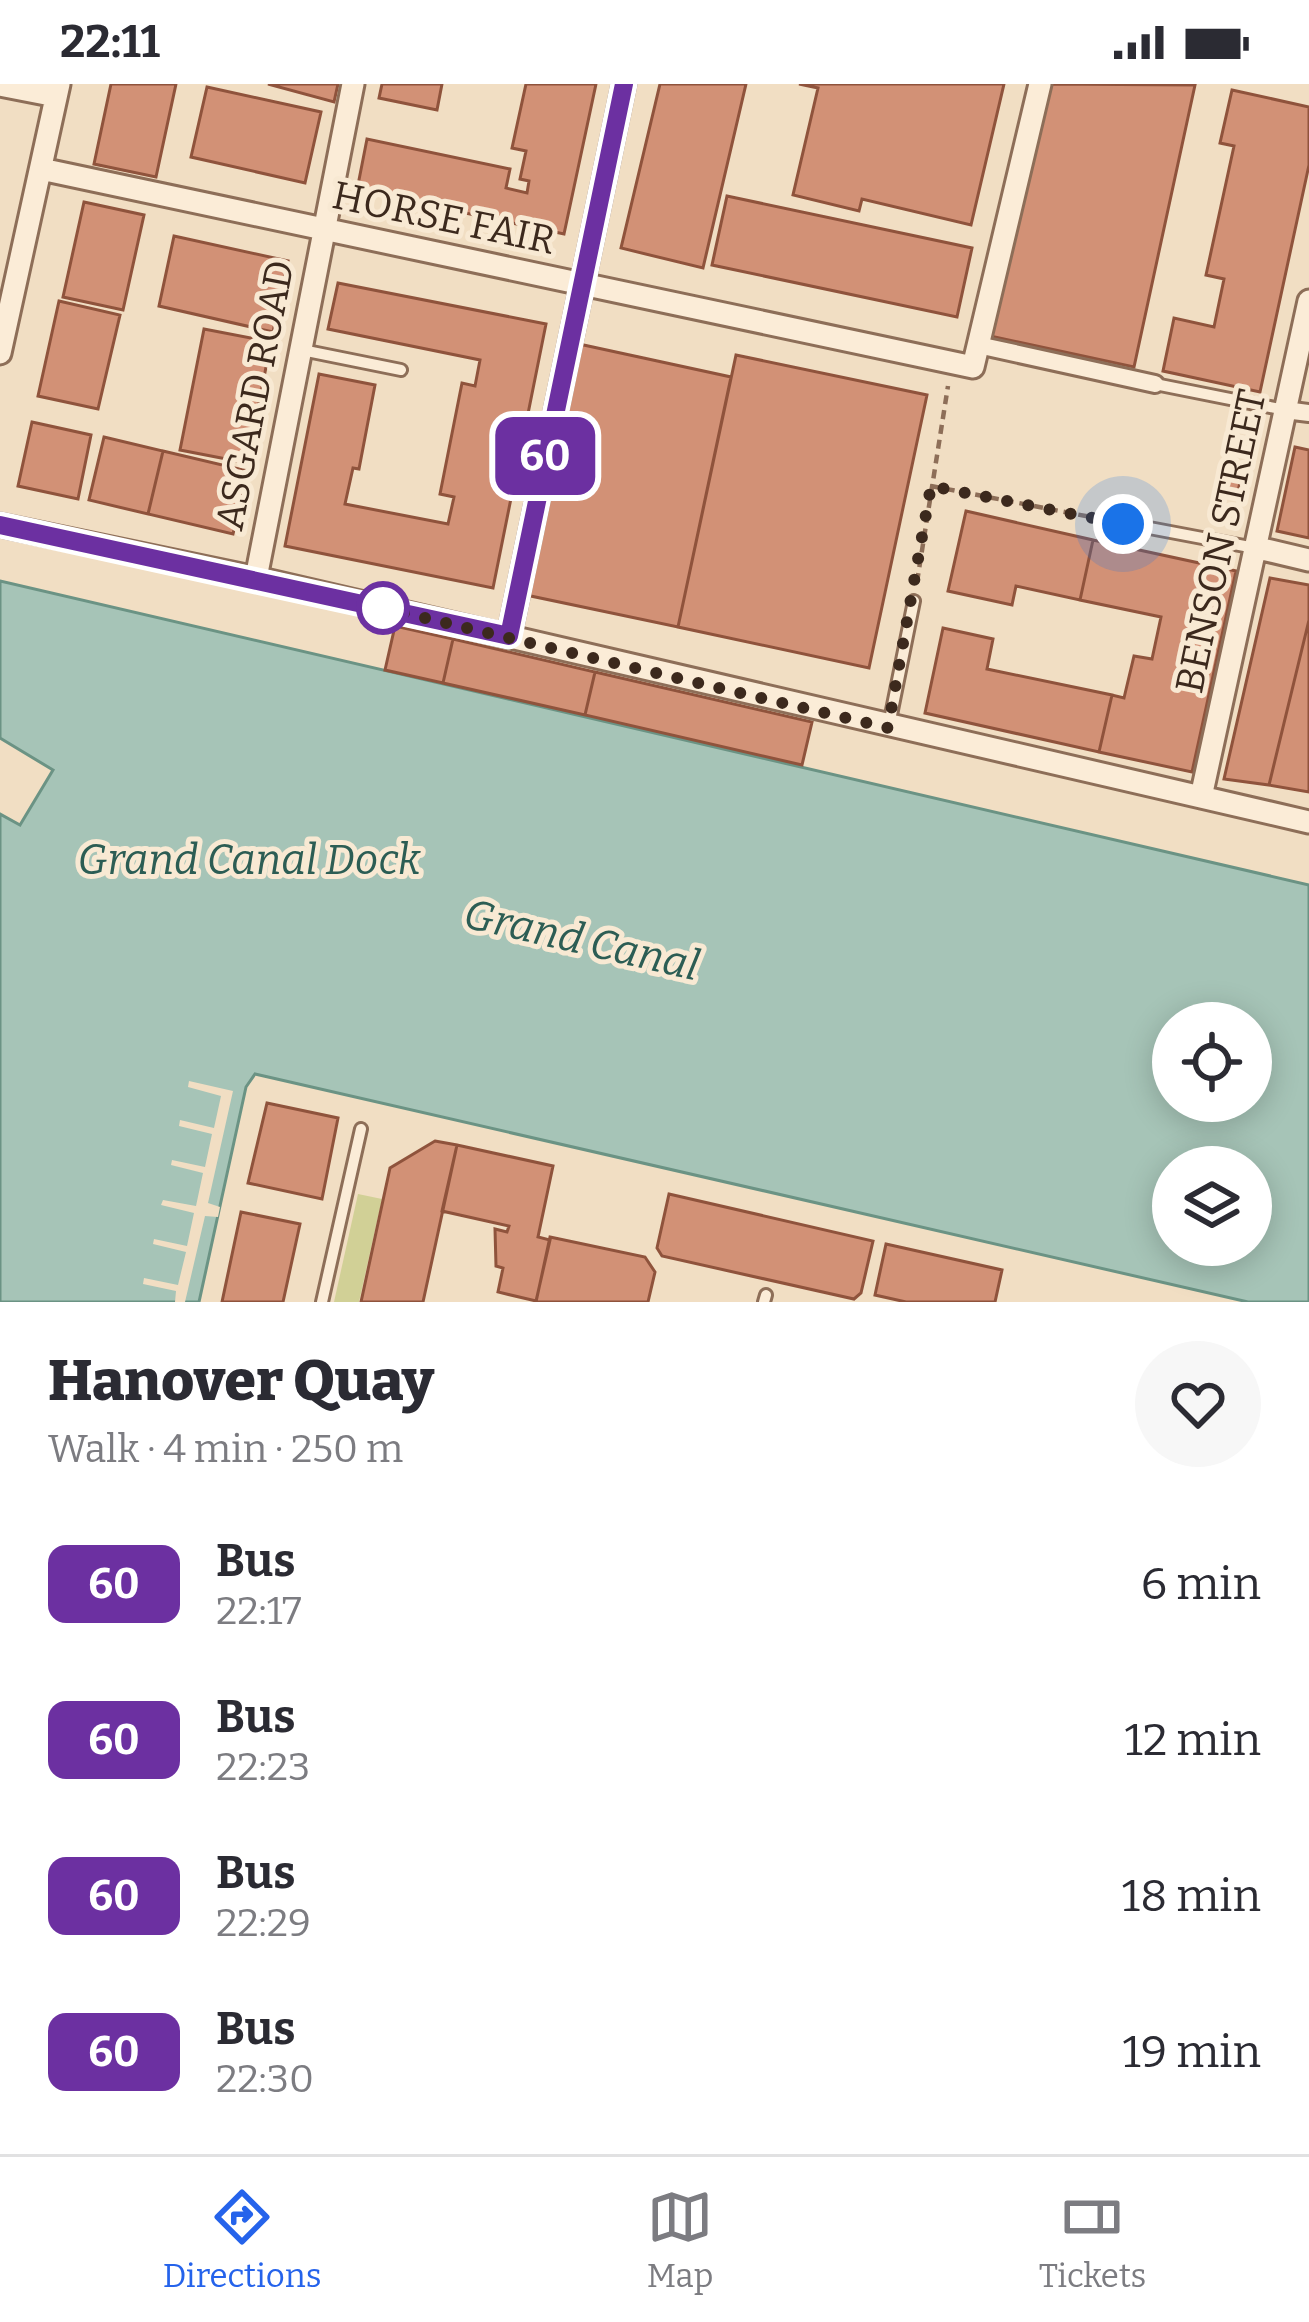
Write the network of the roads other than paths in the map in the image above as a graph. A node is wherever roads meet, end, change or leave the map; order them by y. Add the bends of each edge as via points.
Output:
1 (353, 84) edge
2 (624, 84) edge
3 (1040, 84) edge
4 (0, 85) edge
5 (57, 90) edge
6 (41, 170) junction
7 (322, 228) junction
8 (580, 284) junction
9 (1309, 301) edge
10 (299, 349) junction
11 (0, 353) edge
12 (968, 358) junction
13 (401, 370) dead end
14 (1155, 385) joint
15 (1285, 410) junction
16 (1309, 413) edge
17 (1123, 524) road end
18 (0, 525) edge
19 (1258, 548) junction
20 (1309, 560) edge
21 (256, 578) junction
22 (914, 601) road end
23 (509, 636) junction
24 (888, 728) junction
25 (1201, 797) junction
26 (1309, 822) edge
27 (361, 1129) dead end
28 (322, 1302) edge

1 - 7 street, ASGARD ROAD
2 - 8 street
3 - 12 street
4 - 5 street
5 - 6 street
6 - 7 street, HORSE FAIR
6 - 11 street
7 - 8 street, HORSE FAIR
7 - 10 street, ASGARD ROAD
8 - 12 street, HORSE FAIR
8 - 23 street
9 - 15 street, BENSON STREET
10 - 13 lane
10 - 21 street, ASGARD ROAD
12 - 14 street
14 - 15 lane
15 - 16 street
15 - 19 street, BENSON STREET
17 - 19 lane
18 - 21 street
19 - 20 street
19 - 25 street, BENSON STREET
21 - 23 street
22 - 24 lane
23 - 24 street
24 - 25 street
25 - 26 street
27 - 28 lane

